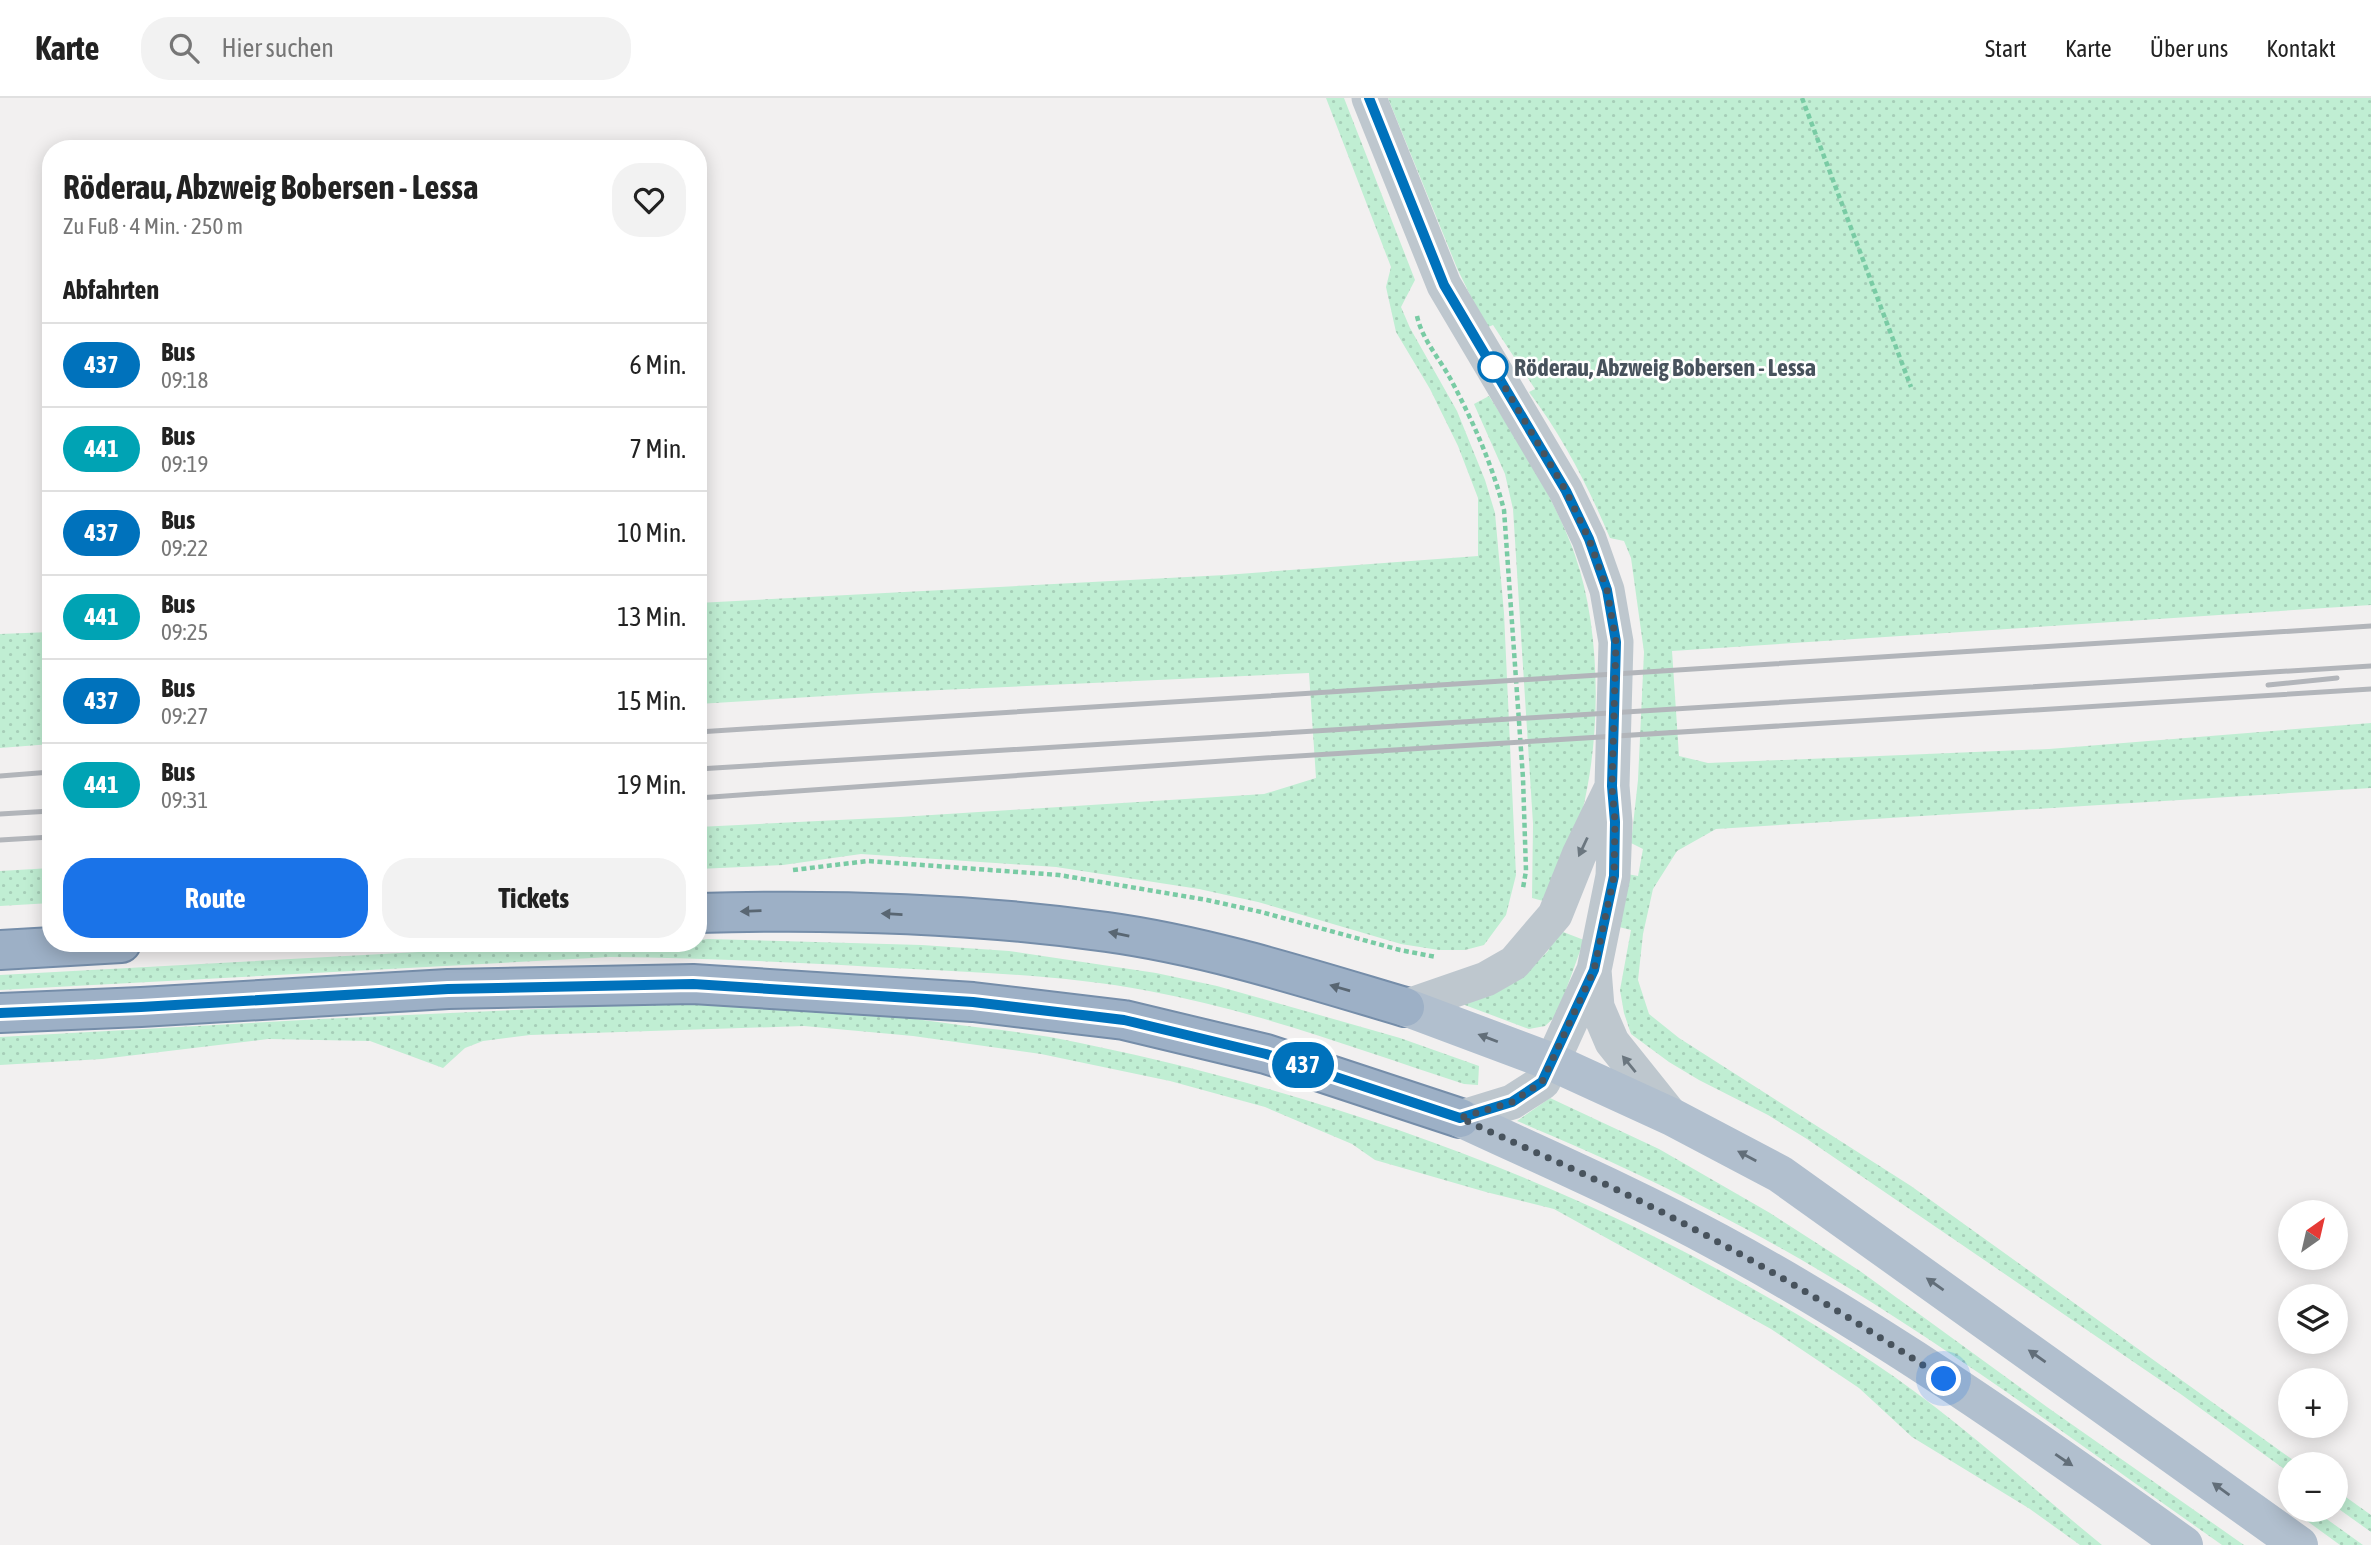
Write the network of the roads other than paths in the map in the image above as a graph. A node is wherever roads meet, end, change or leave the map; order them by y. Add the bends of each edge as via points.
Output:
1 (1369, 98) edge
2 (1612, 786) junction
3 (707, 913) edge
4 (42, 948) edge
5 (0, 950) edge
6 (1594, 970) junction
7 (1405, 1007) junction
8 (0, 1013) edge
9 (1552, 1062) junction
10 (1672, 1117) junction
11 (1460, 1118) junction
12 (2184, 1545) edge
13 (2299, 1545) edge

1 - 2 street via 1444,285 1566,491 1589,539 1607,590 1616,642
2 - 6 street via 1614,876
2 -> 7 street via 1555,915 1514,963 1486,979
7 -> 3 highway via 1223,954 1108,932 983,918 845,911
4 - 5 highway
6 - 9 street
10 -> 6 street via 1612,1042 1597,1007
9 -> 7 main road
8 - 11 highway via 448,989 693,984 973,1002 1124,1020 1266,1054
9 - 10 main road
9 - 11 street via 1542,1082 1512,1102
13 -> 10 main road via 1780,1174
11 -> 12 main road via 1643,1203 1777,1275 1923,1365

